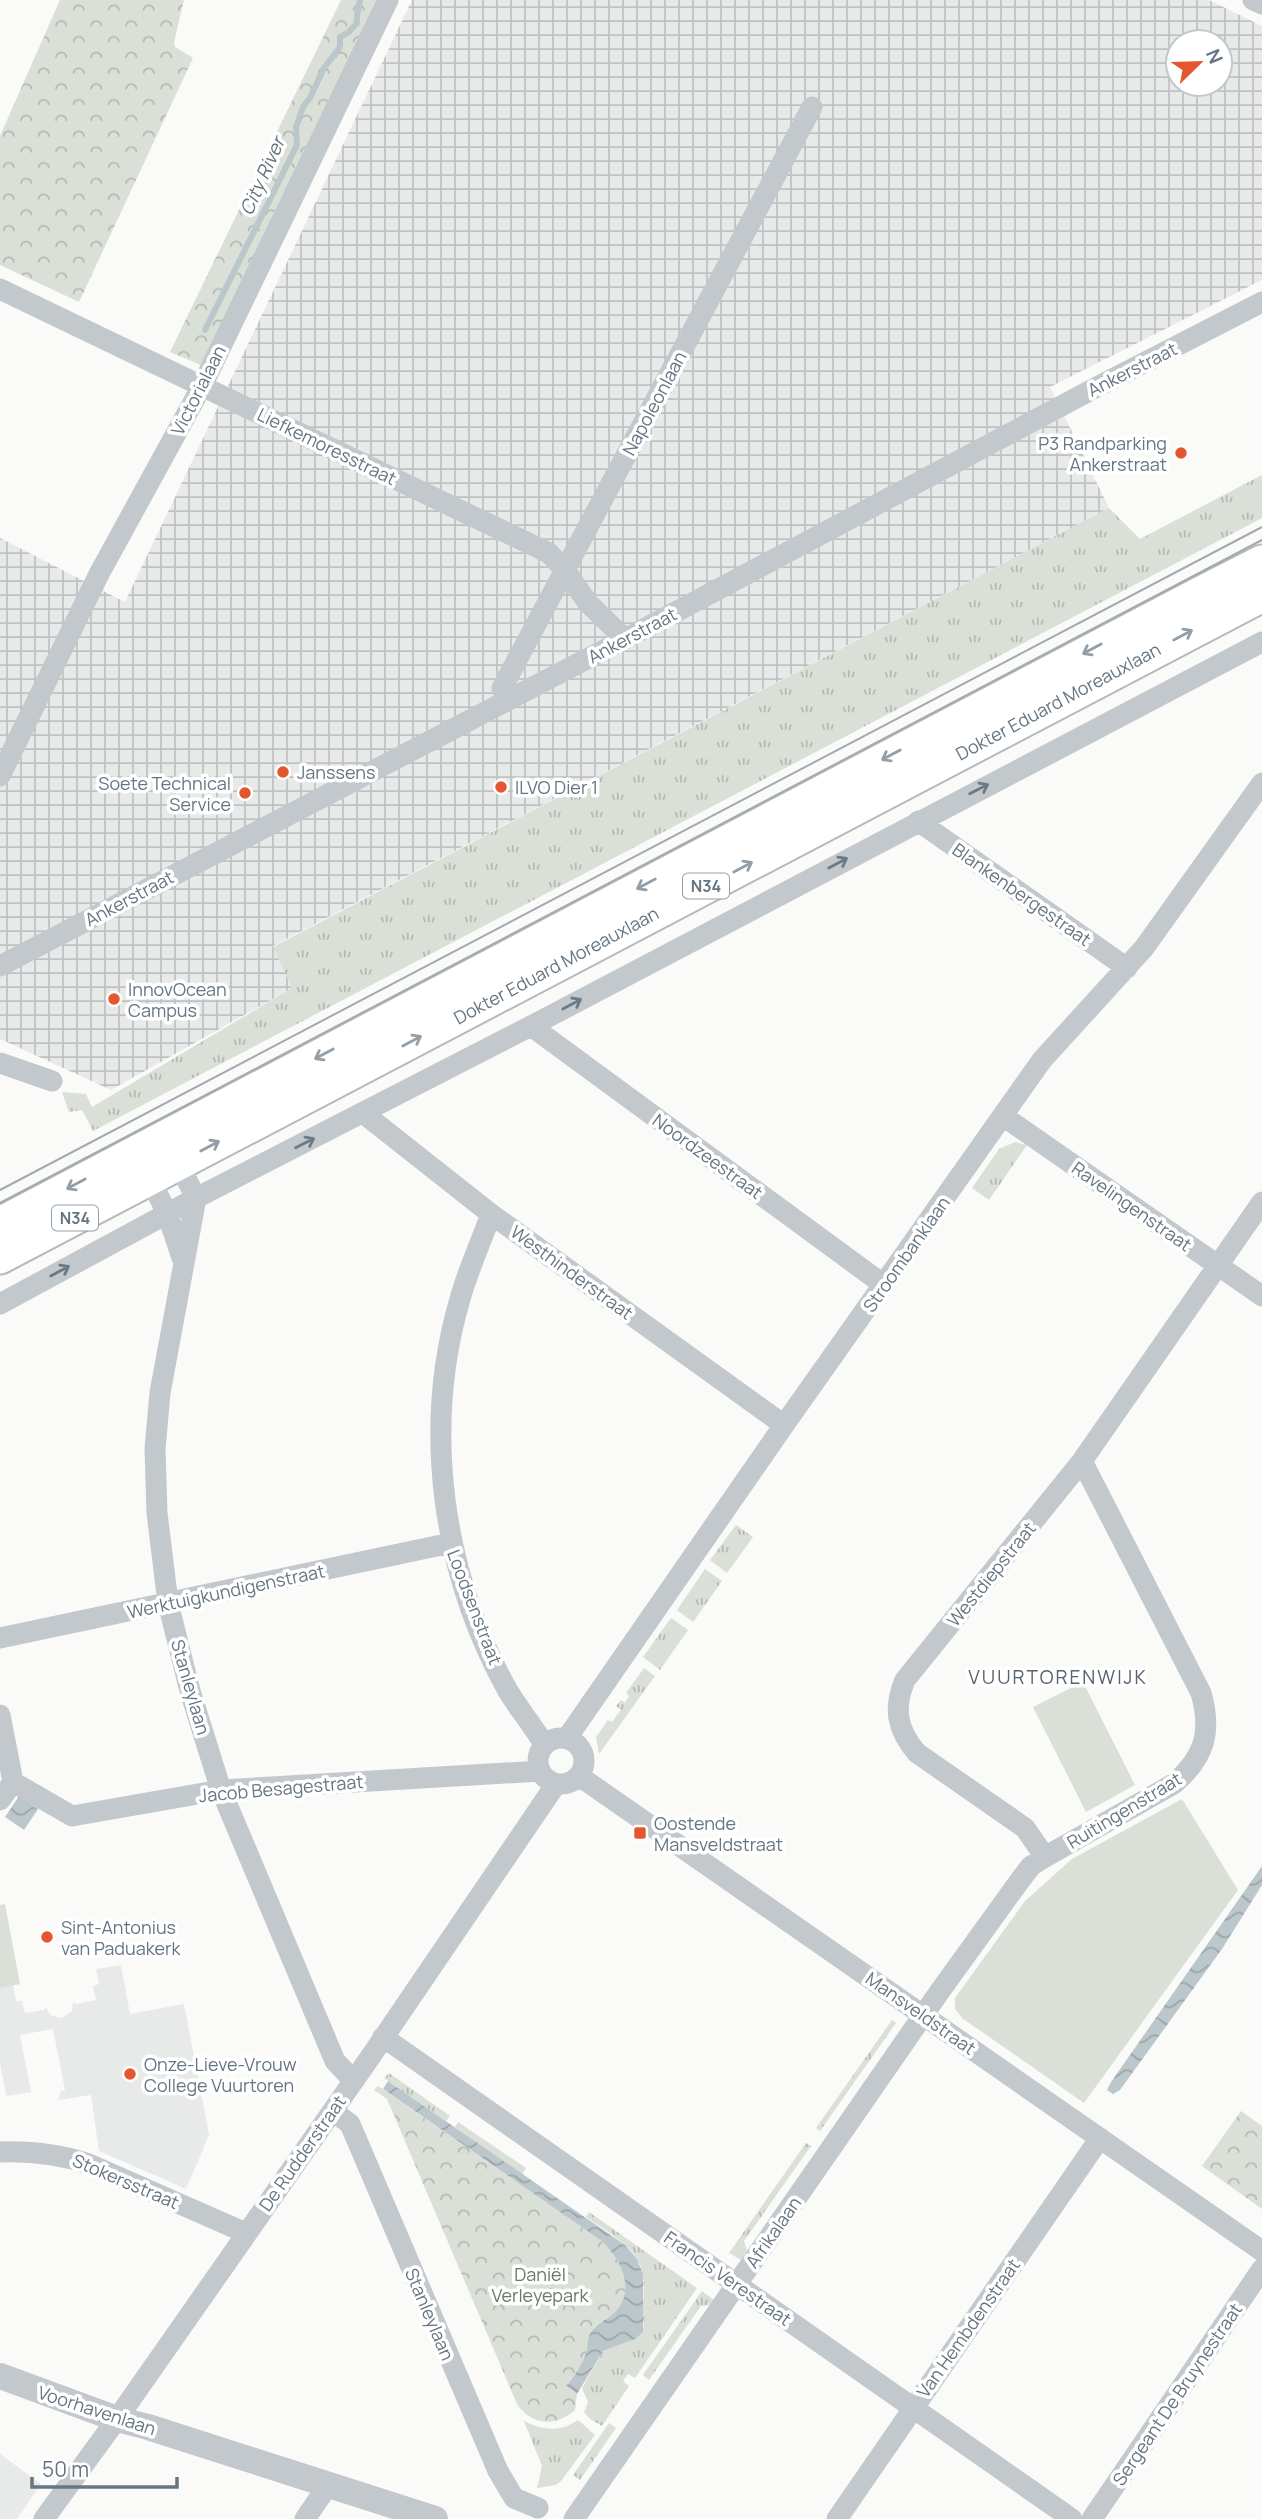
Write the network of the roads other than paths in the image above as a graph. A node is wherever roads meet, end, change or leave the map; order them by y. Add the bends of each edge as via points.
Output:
1 (388, 0) edge
2 (1253, 0) edge
3 (1262, 4) edge
4 (812, 107) dead end
5 (0, 289) edge
6 (1262, 302) edge
7 (202, 386) junction
8 (1262, 562) edge
9 (565, 569) junction
10 (1262, 595) edge
11 (625, 639) junction
12 (1262, 642) edge
13 (507, 700) junction
14 (0, 776) edge
15 (1262, 783) edge
16 (918, 821) junction
17 (0, 965) edge
18 (1127, 968) junction
19 (531, 1026) junction
20 (0, 1063) edge
21 (52, 1081) dead end
22 (363, 1113) junction
23 (1003, 1116) junction
24 (157, 1158) junction
25 (196, 1198) junction
26 (1262, 1202) edge
27 (167, 1213) junction
28 (491, 1214) junction
29 (0, 1224) edge
30 (0, 1257) edge
31 (1218, 1266) junction
32 (184, 1267) junction
33 (884, 1285) junction
34 (1262, 1296) edge
35 (0, 1304) edge
36 (784, 1425) junction
37 (1082, 1461) junction
38 (451, 1543) junction
39 (168, 1603) junction
40 (0, 1638) edge
41 (0, 1715) edge
42 (567, 1738) junction
43 (544, 1744) junction
44 (579, 1776) junction
45 (548, 1777) junction
46 (13, 1782) junction
47 (221, 1790) junction
48 (0, 1800) edge
49 (1045, 1857) junction
50 (924, 2015) junction
51 (383, 2037) junction
52 (353, 2080) junction
53 (332, 2111) junction
54 (1100, 2138) junction
55 (0, 2152) edge
56 (246, 2233) junction
57 (1262, 2251) edge
58 (1262, 2269) edge
59 (736, 2284) junction
60 (0, 2376) edge
61 (913, 2408) junction
62 (117, 2419) junction
63 (329, 2484) junction
64 (538, 2508) dead end
65 (44, 2519) edge
66 (305, 2519) edge
67 (435, 2519) edge
68 (574, 2519) edge
69 (837, 2519) edge
70 (1072, 2519) edge
71 (1092, 2519) edge

1 - 7 street, Victorialaan
2 - 3 street
4 - 9 street, Napoleonlaan
5 - 7 street, Liefkemoresstraat
6 - 11 street, Ankerstraat
7 - 9 street, Liefkemoresstraat via 549,553
7 - 14 street, Victorialaan via 99,574
8 -> 24 main road, Dokter Eduard Moreauxlaan / N34
9 - 11 street, Liefkemoresstraat via 588,603
9 - 13 street, Napoleonlaan via 502,688
24 -> 10 main road, Dokter Eduard Moreauxlaan / N34
11 - 13 street, Ankerstraat
16 -> 12 street
13 - 17 street, Ankerstraat
15 - 18 street, Stroombanklaan
16 - 18 street, Blankenbergestraat
19 -> 16 street
18 - 23 street, Stroombanklaan via 1042,1060
19 - 22 street
19 - 33 street, Noordzeestraat
20 - 21 street
25 -> 22 street
22 - 28 street, Westhinderstraat
23 - 31 street, Ravelingenstraat
23 - 33 street, Stroombanklaan
24 - 25 street
24 - 27 street, Stanleylaan
24 -> 29 main road, Dokter Eduard Moreauxlaan / N34
24 - 30 main road, Dokter Eduard Moreauxlaan / N34
25 - 27 street
25 - 32 street, Stanleylaan
26 - 31 street, Westdiepstraat
27 - 32 street, Stanleylaan
35 -> 27 street
28 - 36 street, Westhinderstraat
28 - 38 street, Loodsenstraat via 460,1299 443,1376 441,1474
31 - 34 street, Ravelingenstraat
31 - 37 street, Westdiepstraat
32 - 39 street, Stanleylaan via 160,1393 155,1449
33 - 36 street, Stroombanklaan
36 - 42 street, Stroombanklaan
37 - 49 street, Ruitingenstraat via 1201,1693 1206,1733 1190,1770 1175,1783
37 - 49 street, Westdiepstraat via 905,1680 897,1711 899,1727 917,1753 1025,1828
38 - 39 street, Werktuigkundigenstraat
38 - 43 street, Loodsenstraat via 480,1630 508,1691
39 - 40 street, Werktuigkundigenstraat
39 - 47 street, Stanleylaan
41 - 46 street
42 - 43 street
42 - 44 street via 582,1750 585,1759
43 - 45 street via 537,1761
44 - 45 street via 568,1783
44 - 50 street, Mansveldstraat
45 - 47 street, Jacob Besagestraat
45 - 51 street, De Rudderstraat
46 - 47 street, Jacob Besagestraat via 72,1816
46 - 48 street
47 - 52 street, Stanleylaan via 335,2061
49 - 50 street, Ruitingenstraat via 1021,1879
50 - 54 street, Mansveldstraat
50 - 59 street, Afrikalaan
51 - 52 street, De Rudderstraat
51 - 59 street, Francis Verestraat
52 - 53 street, De Rudderstraat
53 - 56 street, De Rudderstraat
53 - 64 street, Stanleylaan via 350,2124 498,2471 514,2498
54 - 57 street, Mansveldstraat
54 - 61 street, Van Hembdenstraat
55 - 56 street, Stokersstraat via 65,2156
56 - 62 street, De Rudderstraat
58 - 71 street, Sergeant De Bruynestraat
59 - 61 street, Francis Verestraat
59 - 68 street, Afrikalaan
60 - 62 street, Voorhavenlaan
61 - 69 street, Van Hembdenstraat
61 - 70 street, Francis Verestraat
62 - 63 street, Voorhavenlaan
62 - 65 street, De Rudderstraat
63 - 66 street
63 - 67 street, Voorhavenlaan

